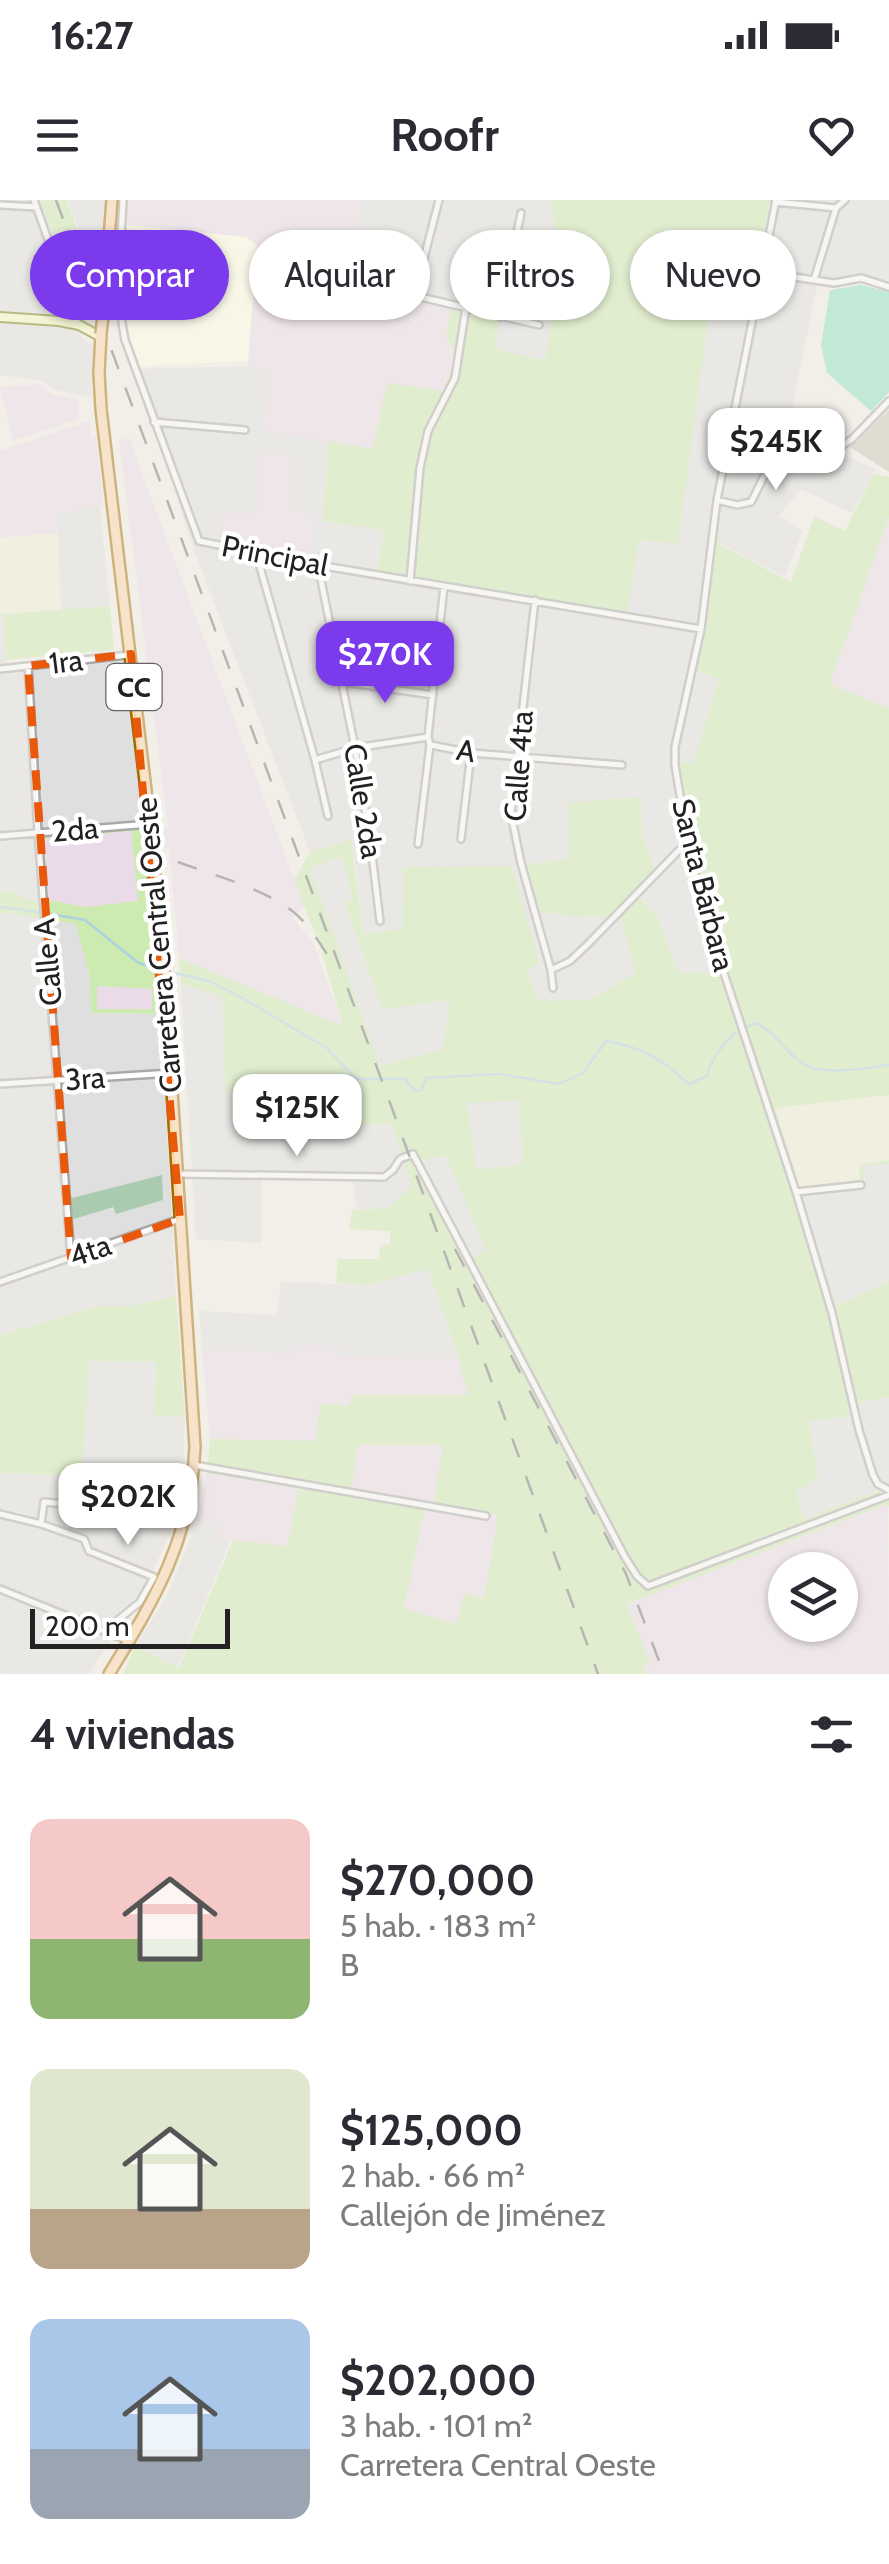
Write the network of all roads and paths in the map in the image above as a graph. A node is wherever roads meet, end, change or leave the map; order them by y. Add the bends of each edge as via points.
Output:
1 (112, 200) edge
2 (123, 200) edge
3 (439, 200) edge
4 (846, 200) edge
5 (775, 201) edge
6 (0, 204) edge
7 (35, 204) edge
8 (836, 208) junction
9 (521, 214) dead end
10 (518, 230) edge
11 (769, 230) edge
12 (430, 235) edge
13 (796, 277) edge
14 (814, 280) junction
15 (889, 287) edge
16 (0, 317) edge
17 (464, 320) edge
18 (514, 320) edge
19 (752, 320) edge
20 (538, 325) dead end
21 (79, 326) junction
22 (101, 336) junction
23 (889, 401) edge
24 (153, 422) junction
25 (245, 430) dead end
26 (717, 500) junction
27 (256, 553) junction
28 (318, 565) junction
29 (410, 580) junction
30 (444, 586) junction
31 (536, 600) junction
32 (701, 629) junction
33 (131, 654) junction
34 (28, 666) junction
35 (0, 669) edge
36 (343, 682) junction
37 (433, 695) junction
38 (429, 741) junction
39 (355, 748) junction
40 (471, 753) junction
41 (517, 757) junction
42 (315, 760) junction
43 (622, 765) dead end
44 (328, 816) dead end
45 (150, 824) junction
46 (38, 833) junction
47 (0, 836) edge
48 (461, 839) dead end
49 (688, 842) junction
50 (418, 844) dead end
51 (380, 920) dead end
52 (551, 970) junction
53 (553, 988) dead end
54 (171, 1073) junction
55 (57, 1080) junction
56 (0, 1084) edge
57 (178, 1174) junction
58 (861, 1185) dead end
59 (796, 1192) junction
60 (180, 1219) junction
61 (71, 1258) junction
62 (0, 1282) edge
63 (194, 1465) junction
64 (889, 1493) edge
65 (77, 1505) dead end
66 (0, 1514) edge
67 (486, 1516) dead end
68 (41, 1524) junction
69 (0, 1590) edge
70 (110, 1634) junction
71 (129, 1641) junction
72 (109, 1674) edge

1 - 22 main road, Carretera Central Oeste / CC, bridge
2 - 24 street, Principal via 120,319
3 - 12 street
4 - 8 street
5 - 8 street
5 - 11 street, Santa Bárbara
6 - 7 street
7 - 21 street
8 - 14 street
9 - 10 street
13 - 14 street
14 - 15 street via 860,278
16 - 21 street
17 - 29 street via 456,378 428,431 420,468
18 - 20 street
19 - 26 street, Santa Bárbara
21 - 22 street
22 - 33 main road, Carretera Central Oeste / CC via 102,414
23 - 26 street via 836,450 789,439 751,502
24 - 25 street
24 - 27 street, Principal via 198,542
26 - 32 street, Santa Bárbara
27 - 28 street, Principal
27 - 42 street
28 - 29 street, Principal
28 - 36 street, Calle 2da
29 - 30 street, Principal
30 - 31 street, Principal
30 - 37 street
31 - 32 street, Principal
31 - 41 street, Calle 4ta
32 - 49 street, Santa Bárbara via 675,747
33 - 34 street, 1ra
33 - 45 main road, Carretera Central Oeste / CC
34 - 35 street, 1ra
34 - 46 street, Calle A
36 - 37 street
36 - 39 street, Calle 2da
37 - 38 street
38 - 39 street, A
38 - 40 street, A
38 - 50 street
39 - 42 street, A
39 - 51 street, Calle 2da
40 - 41 street, A
40 - 48 street
41 - 43 street, A
41 - 52 street, Calle 4ta via 511,814
42 - 44 street
45 - 46 street, 2da
45 - 54 main road, Carretera Central Oeste / CC
46 - 47 street, 2da
46 - 55 street, Calle A
49 - 52 street via 570,961
49 - 59 street, Santa Bárbara
52 - 53 street, Calle 4ta
54 - 55 street, 3ra
54 - 57 main road, Carretera Central Oeste / CC
55 - 56 street, 3ra
55 - 61 street, Calle A
57 - 60 main road, Carretera Central Oeste / CC
57 - 64 street via 384,1177 412,1154 624,1557 648,1586
58 - 59 street
59 - 64 street, Santa Bárbara via 859,1430 873,1475
60 - 61 street, 4ta
60 - 63 main road, Carretera Central Oeste / CC
61 - 62 street, 4ta
63 - 67 street
63 - 71 main road, Carretera Central Oeste / CC via 176,1550
65 - 68 street via 44,1502
66 - 68 street
68 - 70 street via 154,1577
69 - 70 street
70 - 71 street
71 - 72 main road, Carretera Central Oeste / CC

